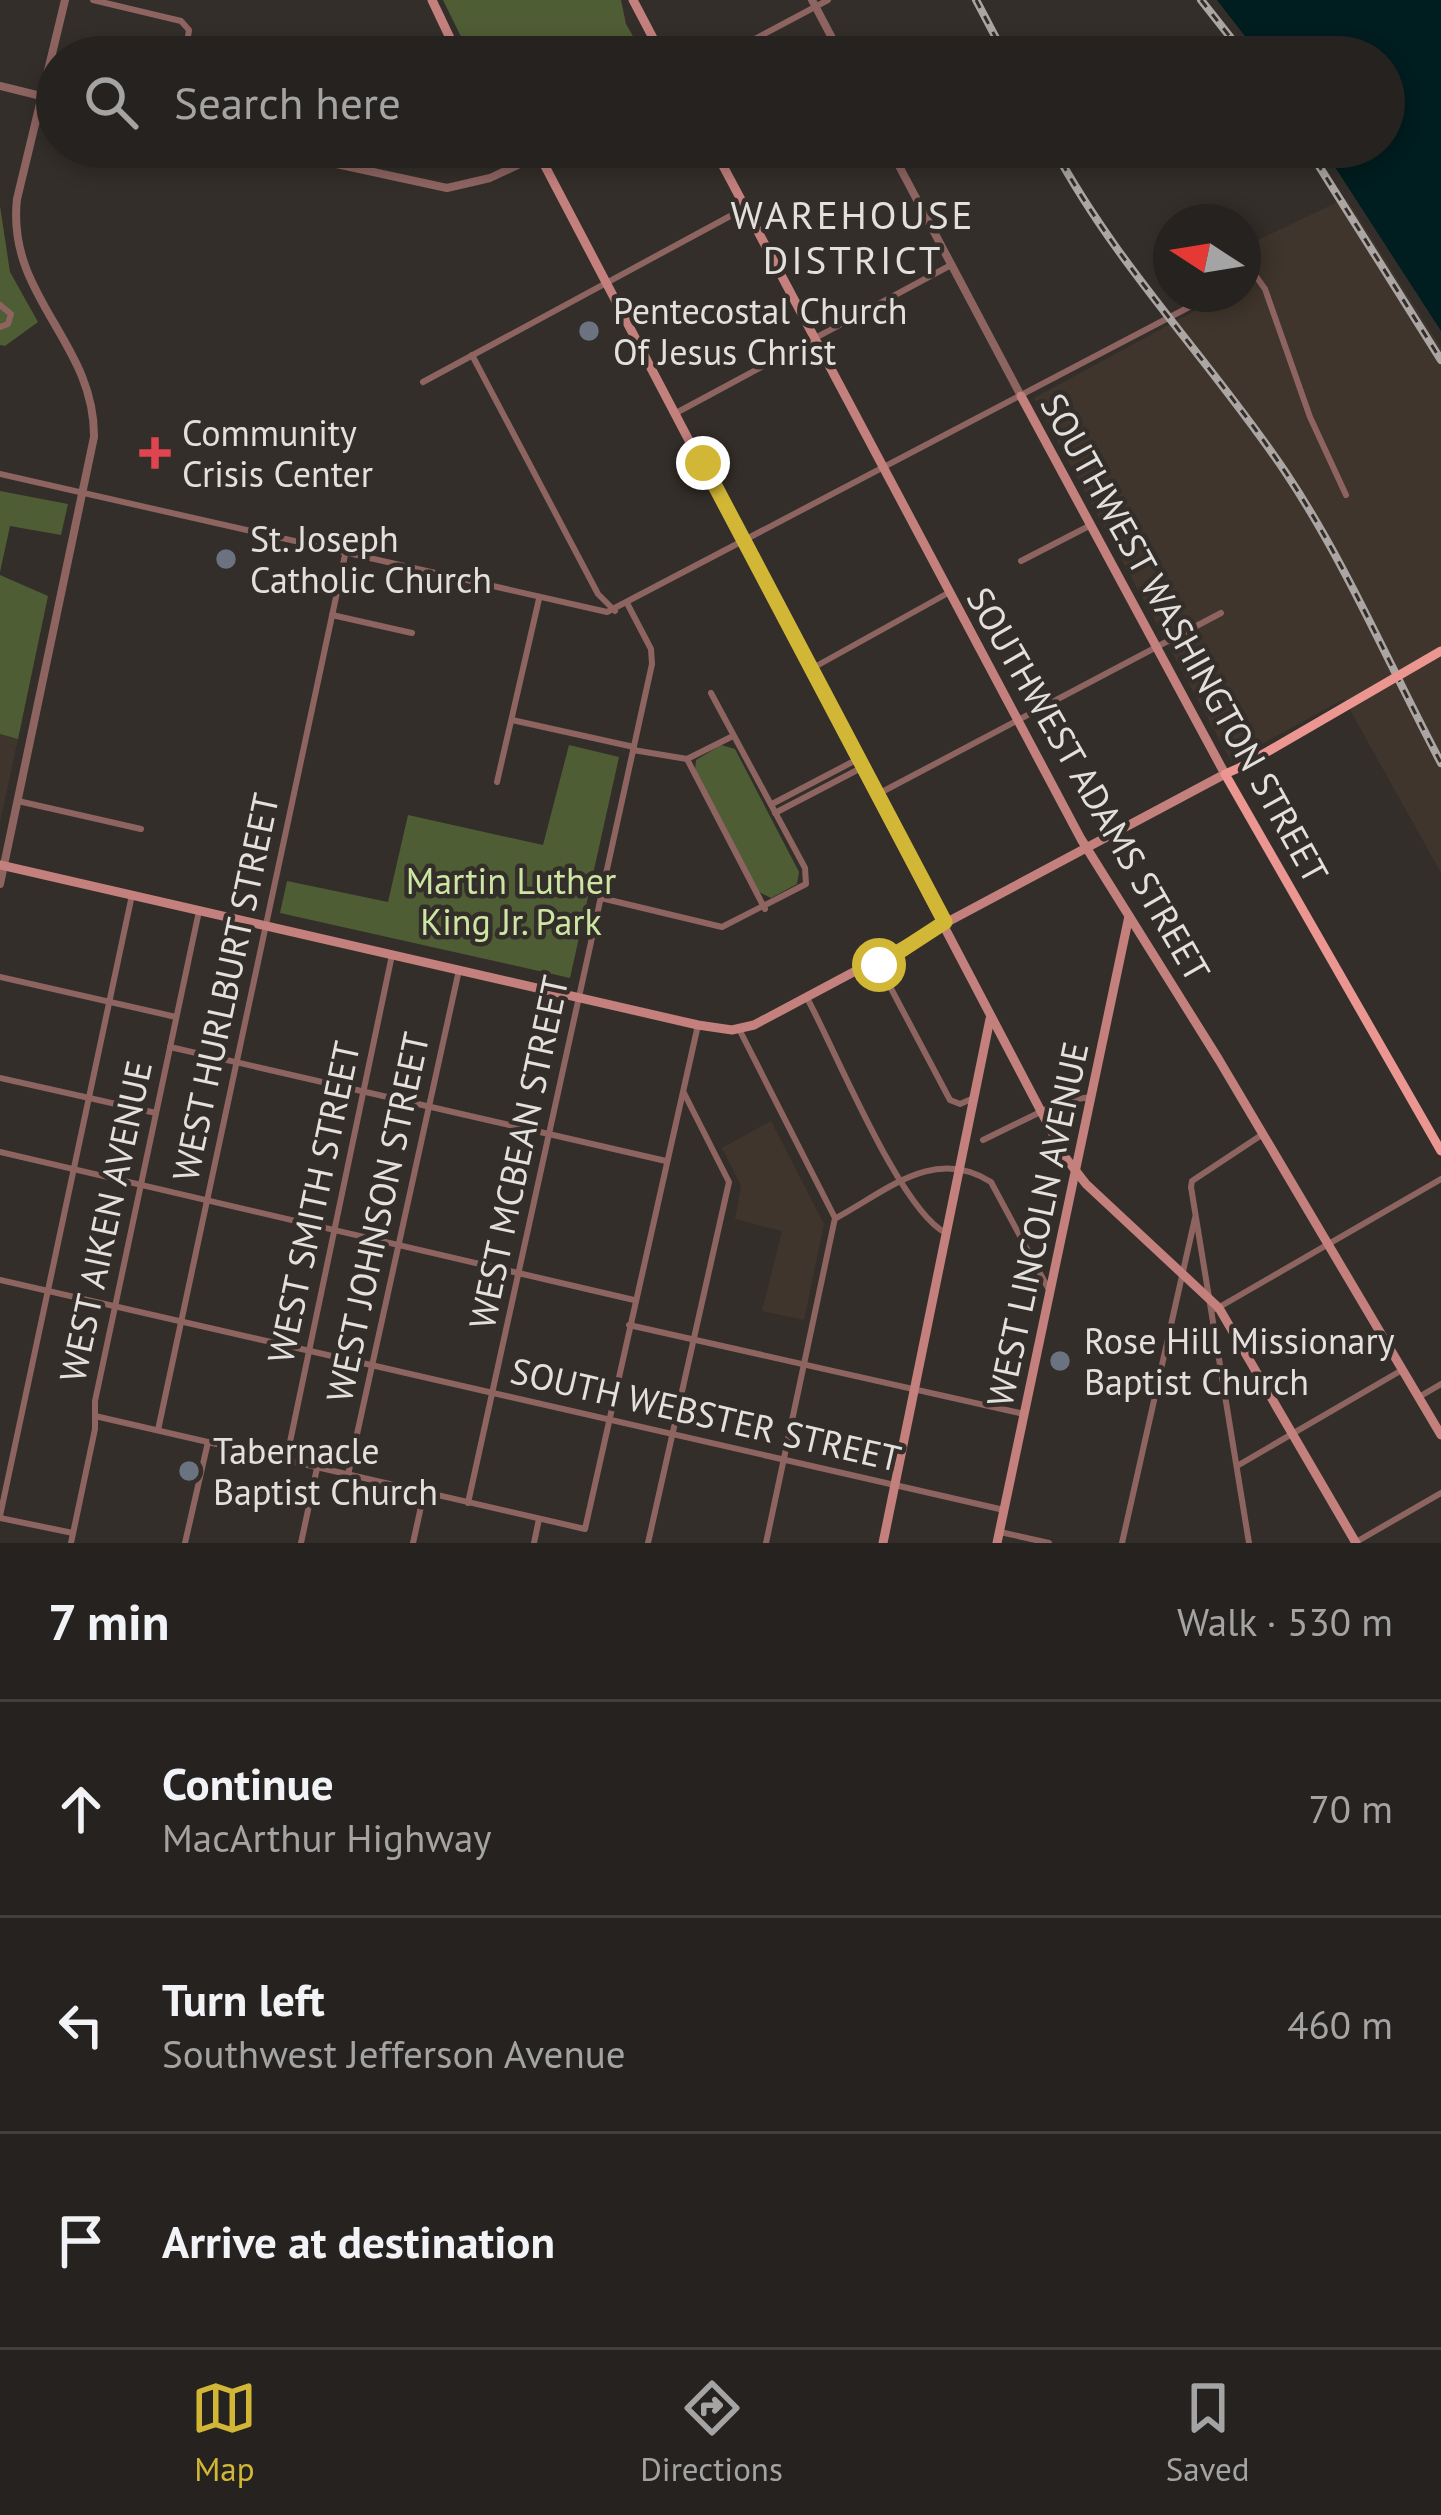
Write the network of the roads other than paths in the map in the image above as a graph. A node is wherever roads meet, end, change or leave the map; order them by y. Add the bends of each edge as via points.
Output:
1 (64, 0) edge
2 (93, 0) edge
3 (432, 0) edge
4 (633, 0) edge
5 (828, 0) edge
6 (814, 3) edge
7 (56, 36) edge
8 (188, 36) edge
9 (449, 36) edge
10 (652, 36) edge
11 (757, 36) edge
12 (831, 36) edge
13 (0, 86) edge
14 (36, 95) edge
15 (36, 121) edge
16 (352, 168) edge
17 (505, 168) edge
18 (546, 168) edge
19 (724, 168) edge
20 (901, 168) edge
21 (745, 208) junction
22 (951, 265) junction
23 (1261, 283) edge
24 (607, 284) junction
25 (0, 305) edge
26 (1180, 312) edge
27 (0, 327) edge
28 (813, 338) junction
29 (472, 356) junction
30 (423, 382) dead end
31 (1021, 396) junction
32 (676, 413) junction
33 (882, 469) junction
34 (0, 476) edge
35 (1346, 494) dead end
36 (83, 496) junction
37 (1091, 525) junction
38 (745, 542) junction
39 (345, 555) junction
40 (1021, 561) dead end
41 (948, 593) junction
42 (539, 599) junction
43 (628, 605) junction
44 (615, 610) junction
45 (1221, 613) dead end
46 (332, 615) junction
47 (412, 633) dead end
48 (1154, 646) junction
49 (1441, 651) edge
50 (811, 669) junction
51 (711, 693) dead end
52 (512, 720) junction
53 (1017, 722) junction
54 (734, 736) junction
55 (633, 749) junction
56 (687, 759) junction
57 (861, 763) junction
58 (1225, 774) junction
59 (497, 782) dead end
60 (878, 794) junction
61 (18, 801) junction
62 (773, 809) junction
63 (141, 829) dead end
64 (1086, 848) junction
65 (2, 865) edge
66 (0, 884) edge
67 (132, 895) junction
68 (601, 898) junction
69 (765, 908) junction
70 (200, 911) junction
71 (1129, 916) junction
72 (945, 922) junction
73 (266, 926) junction
74 (392, 955) junction
75 (877, 962) junction
76 (459, 970) junction
77 (0, 977) edge
78 (580, 998) junction
79 (807, 998) junction
80 (108, 1002) junction
81 (991, 1013) junction
82 (176, 1017) junction
83 (698, 1025) junction
84 (739, 1029) junction
85 (170, 1047) junction
86 (237, 1061) junction
87 (0, 1078) edge
88 (682, 1090) junction
89 (366, 1091) junction
90 (1091, 1097) junction
91 (88, 1098) junction
92 (976, 1098) junction
93 (429, 1106) junction
94 (1041, 1112) junction
95 (156, 1113) junction
96 (551, 1133) junction
97 (1264, 1134) junction
98 (983, 1140) dead end
99 (1441, 1151) edge
100 (0, 1152) edge
101 (665, 1161) junction
102 (74, 1169) junction
103 (962, 1169) junction
104 (1075, 1172) junction
105 (1441, 1179) edge
106 (902, 1183) junction
107 (141, 1185) junction
108 (207, 1200) junction
109 (1196, 1215) junction
110 (835, 1218) junction
111 (335, 1231) junction
112 (946, 1233) junction
113 (1329, 1243) junction
114 (398, 1245) junction
115 (522, 1273) junction
116 (1182, 1273) junction
117 (0, 1280) edge
118 (49, 1291) junction
119 (1050, 1292) junction
120 (1208, 1295) junction
121 (634, 1300) junction
122 (115, 1306) junction
123 (1215, 1310) junction
124 (182, 1321) junction
125 (629, 1325) junction
126 (693, 1340) junction
127 (309, 1351) junction
128 (805, 1365) junction
129 (372, 1366) junction
130 (1402, 1370) junction
131 (1441, 1384) edge
132 (916, 1390) junction
133 (491, 1393) junction
134 (1419, 1397) junction
135 (1024, 1414) junction
136 (95, 1417) junction
137 (608, 1420) junction
138 (158, 1430) junction
139 (1293, 1432) junction
140 (672, 1434) junction
141 (1441, 1435) edge
142 (208, 1442) junction
143 (784, 1460) junction
144 (286, 1461) junction
145 (1237, 1466) junction
146 (317, 1468) junction
147 (348, 1475) junction
148 (896, 1485) junction
149 (1441, 1492) edge
150 (424, 1493) junction
151 (468, 1502) junction
152 (1004, 1510) junction
153 (0, 1517) edge
154 (539, 1519) junction
155 (73, 1533) junction
156 (998, 1538) edge
157 (70, 1543) edge
158 (185, 1543) edge
159 (301, 1543) edge
160 (413, 1543) edge
161 (534, 1543) edge
162 (648, 1543) edge
163 (766, 1543) edge
164 (883, 1543) edge
165 (1049, 1543) edge
166 (1123, 1543) edge
167 (1249, 1543) edge
168 (1356, 1543) edge

1 - 7 street
2 - 8 street via 181,21
3 - 9 main road
4 - 10 main road
5 - 6 street
6 - 11 street
6 - 12 street
13 - 14 street
15 - 36 street via 16,233 31,288 90,396 94,436
16 - 17 street via 442,188
18 - 24 main road
19 - 21 main road, SOUTHWEST ADAMS STREET
20 - 22 street, SOUTHWEST WASHINGTON STREET
21 - 24 street
21 - 28 main road, SOUTHWEST ADAMS STREET
22 - 28 street
22 - 31 street, SOUTHWEST WASHINGTON STREET
23 - 35 street
24 - 29 street
24 - 32 main road
25 - 27 street via 11,314
26 - 31 street
28 - 32 street
28 - 33 main road, SOUTHWEST ADAMS STREET
29 - 30 street
29 - 44 street via 598,594
31 - 33 street
31 - 37 main road, SOUTHWEST WASHINGTON STREET
32 - 38 main road
33 - 38 street
33 - 41 main road, SOUTHWEST ADAMS STREET
34 - 36 street
36 - 39 street
36 - 61 street
37 - 40 street
37 - 48 main road, SOUTHWEST WASHINGTON STREET
38 - 43 street
38 - 50 main road
39 - 42 street
39 - 46 street, WEST HURLBURT STREET
41 - 50 street
41 - 53 main road, SOUTHWEST ADAMS STREET
42 - 44 street
42 - 52 street
43 - 44 street
43 - 55 street, WEST MCBEAN STREET via 652,664
45 - 48 street
46 - 47 street
46 - 73 street, WEST HURLBURT STREET
48 - 53 street
48 - 58 main road, SOUTHWEST WASHINGTON STREET
49 - 58 main road, bridge
50 - 57 main road
51 - 54 street
52 - 55 street
52 - 59 street
53 - 60 street
53 - 64 main road, SOUTHWEST ADAMS STREET
54 - 56 street
54 - 62 street
55 - 56 street
55 - 68 street, WEST MCBEAN STREET
56 - 69 street
57 - 60 main road
57 - 62 street
58 - 64 main road
58 - 99 main road, SOUTHWEST WASHINGTON STREET
60 - 72 main road
61 - 63 street
61 - 65 street
62 - 69 street via 806,884
64 - 71 main road, SOUTHWEST ADAMS STREET
64 - 72 main road
65 - 66 street
65 - 67 main road
67 - 70 main road
67 - 80 street
68 - 69 street via 722,927
68 - 78 street, WEST MCBEAN STREET
70 - 73 main road
70 - 82 street, WEST AIKEN AVENUE
71 - 90 main road, WEST LINCOLN AVENUE
71 - 97 main road, SOUTHWEST ADAMS STREET
72 - 75 main road
72 - 81 main road
73 - 74 main road
73 - 86 street, WEST HURLBURT STREET
74 - 76 main road
74 - 89 street, WEST SMITH STREET
75 - 79 main road
75 - 92 street via 950,1100
76 - 78 main road
76 - 93 street, WEST JOHNSON STREET
77 - 80 street
78 - 83 main road
78 - 96 street, WEST MCBEAN STREET
79 - 84 main road
79 - 106 street
80 - 82 street
80 - 91 street
81 - 92 main road
81 - 94 main road
82 - 85 street, WEST AIKEN AVENUE
83 - 84 main road
83 - 88 street
84 - 110 street
85 - 86 street
85 - 95 street, WEST AIKEN AVENUE
86 - 89 street
86 - 108 street, WEST HURLBURT STREET
87 - 91 street
88 - 101 street
88 - 126 street via 729,1182
89 - 93 street
89 - 111 street, WEST SMITH STREET
90 - 94 street
90 - 104 main road, WEST LINCOLN AVENUE
91 - 95 street
91 - 102 street
92 - 103 main road
93 - 96 street
93 - 114 street, WEST JOHNSON STREET
94 - 98 street
94 - 104 main road
95 - 107 street, WEST AIKEN AVENUE
96 - 101 street
96 - 115 street, WEST MCBEAN STREET
97 - 109 street via 1192,1181
97 - 113 main road, SOUTHWEST ADAMS STREET
100 - 102 street
101 - 121 street
102 - 107 street
102 - 118 street
103 - 106 street via 928,1167
103 - 112 main road
103 - 119 street via 992,1182
104 - 116 main road
104 - 119 main road, WEST LINCOLN AVENUE
105 - 113 street
106 - 110 street
106 - 112 street
107 - 108 street
107 - 122 street, WEST AIKEN AVENUE
108 - 111 street
108 - 124 street, WEST HURLBURT STREET
109 - 116 street
109 - 120 street
110 - 128 street
111 - 114 street
111 - 127 street, WEST SMITH STREET
112 - 132 main road
113 - 123 street
113 - 130 main road, SOUTHWEST ADAMS STREET
114 - 115 street
114 - 129 street, WEST JOHNSON STREET
115 - 121 street
115 - 133 street, WEST MCBEAN STREET
116 - 120 main road
116 - 166 street
117 - 118 street, SOUTH WEBSTER STREET
118 - 122 street, SOUTH WEBSTER STREET
118 - 153 street
119 - 135 main road, WEST LINCOLN AVENUE
120 - 123 main road
121 - 125 street
122 - 124 street, SOUTH WEBSTER STREET
122 - 136 street, WEST AIKEN AVENUE
123 - 139 main road
123 - 145 street
124 - 127 street, SOUTH WEBSTER STREET
124 - 138 street, WEST HURLBURT STREET
125 - 126 street
125 - 137 street
126 - 128 street
126 - 140 street
127 - 129 street, SOUTH WEBSTER STREET
127 - 144 street, WEST SMITH STREET
128 - 132 street
128 - 143 street
129 - 133 street, SOUTH WEBSTER STREET
129 - 147 street, WEST JOHNSON STREET
130 - 134 main road, SOUTHWEST ADAMS STREET
130 - 139 street
131 - 134 street
132 - 135 street
132 - 148 main road
133 - 137 street, SOUTH WEBSTER STREET
133 - 151 street, WEST MCBEAN STREET
134 - 141 main road, SOUTHWEST ADAMS STREET
135 - 152 main road, WEST LINCOLN AVENUE
136 - 138 street
136 - 155 street, WEST AIKEN AVENUE
137 - 140 street, SOUTH WEBSTER STREET
137 - 154 street via 585,1529
138 - 142 street
139 - 145 street
139 - 168 main road
140 - 143 street, SOUTH WEBSTER STREET
140 - 162 street
142 - 144 street
142 - 158 street
143 - 148 street, SOUTH WEBSTER STREET
143 - 163 street
144 - 146 street
145 - 167 street
146 - 147 street
146 - 159 street
147 - 150 street
148 - 152 street, SOUTH WEBSTER STREET
148 - 164 main road
149 - 168 street
150 - 151 street
150 - 160 street
151 - 154 street
152 - 156 main road, WEST LINCOLN AVENUE
153 - 155 street
154 - 161 street
155 - 157 street, WEST AIKEN AVENUE
156 - 165 street

